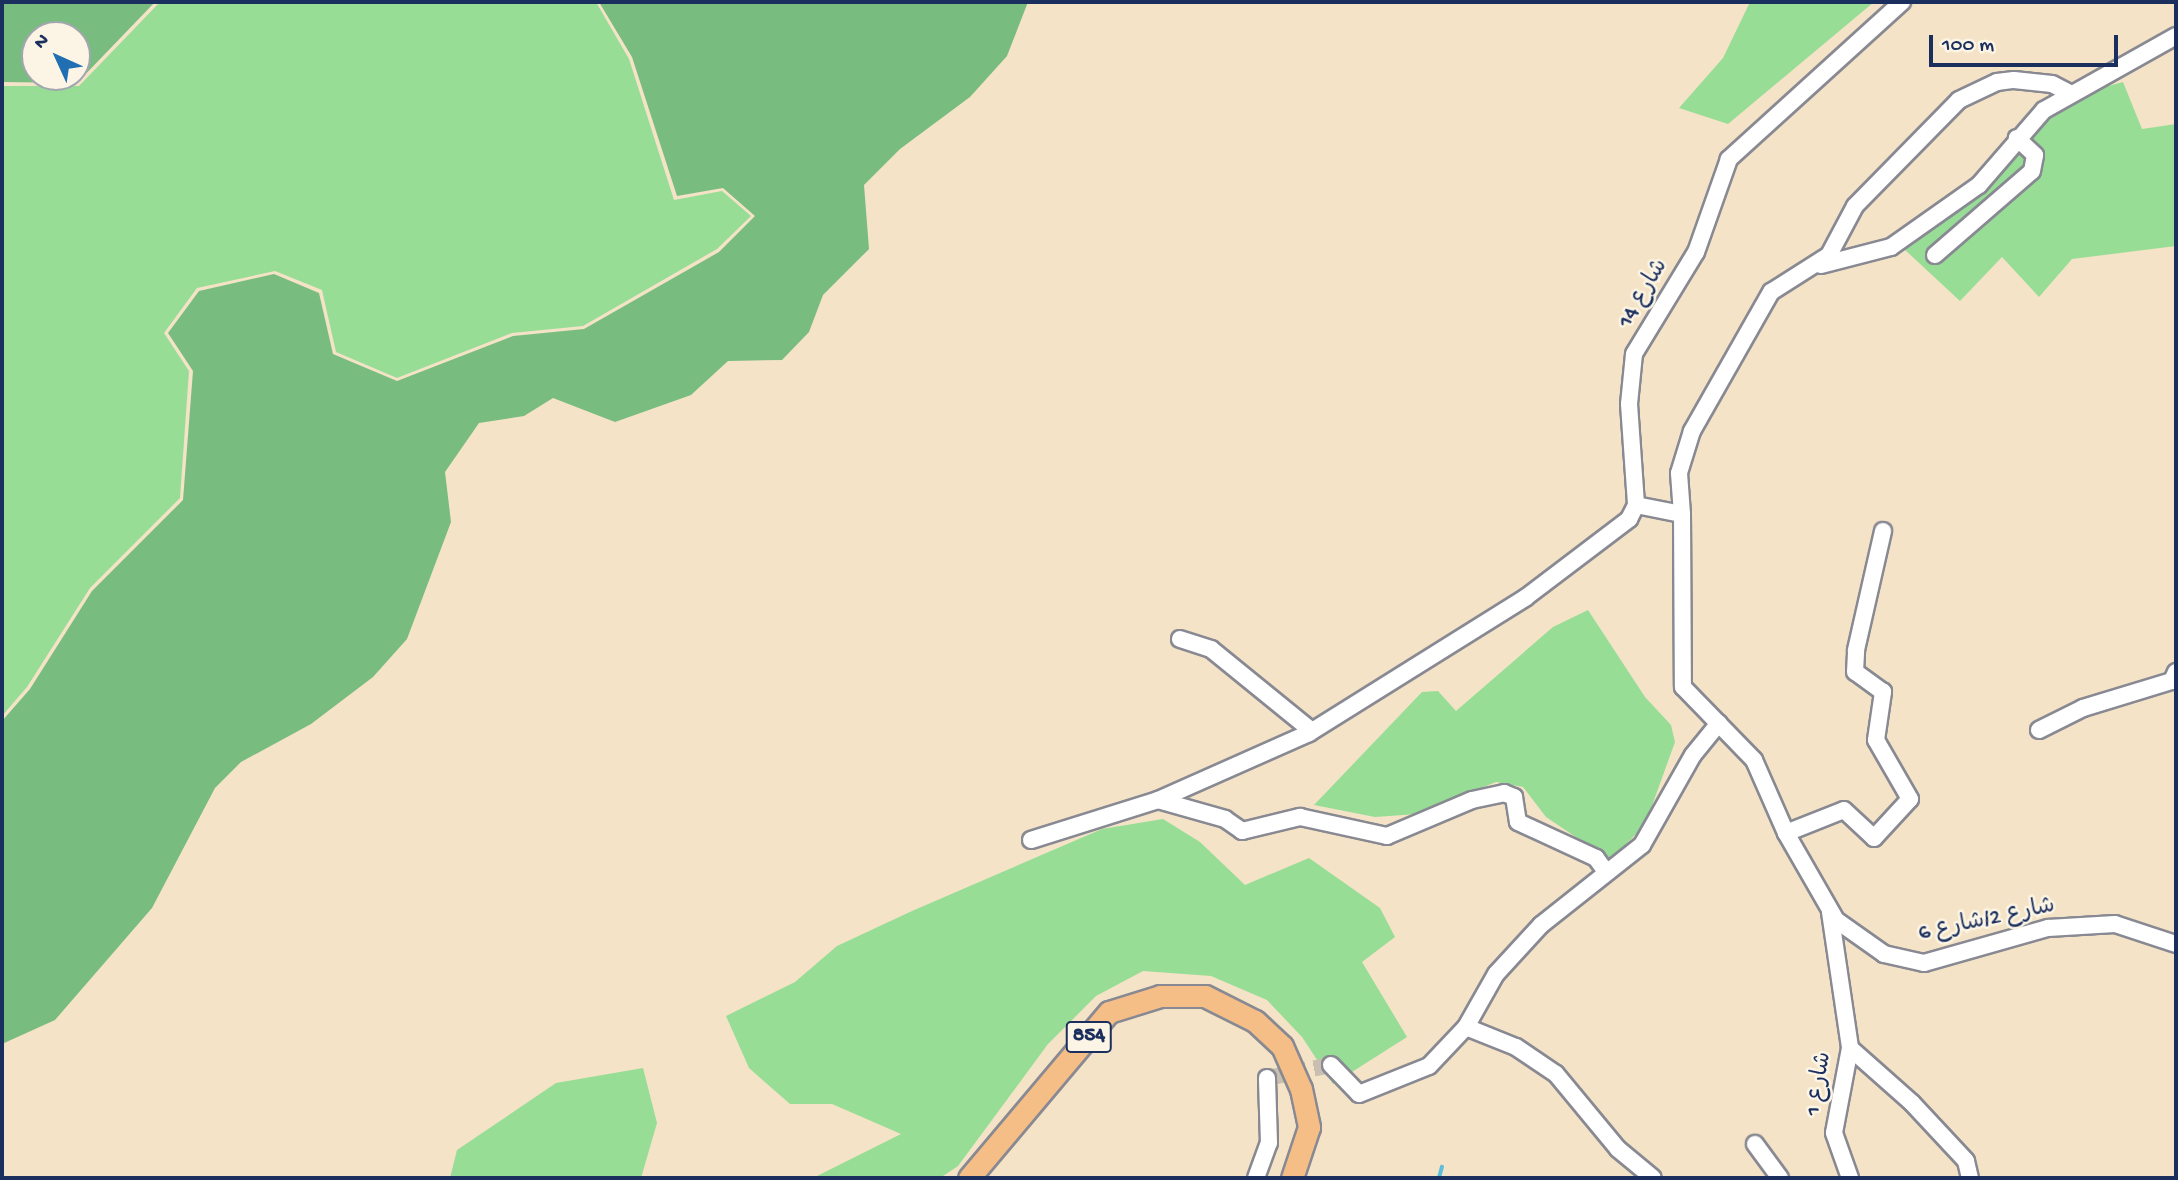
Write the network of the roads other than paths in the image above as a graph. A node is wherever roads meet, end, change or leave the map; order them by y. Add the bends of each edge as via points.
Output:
1 (1902, 2) edge
2 (2176, 36) edge
3 (2070, 93) junction
4 (2017, 138) junction
5 (1935, 255) dead end
6 (1812, 268) junction
7 (1636, 505) junction
8 (1682, 514) junction
9 (1883, 531) dead end
10 (1180, 639) dead end
11 (2176, 672) edge
12 (1719, 723) junction
13 (2039, 730) dead end
14 (1312, 731) junction
15 (1158, 800) junction
16 (1786, 833) junction
17 (1031, 840) dead end
18 (1606, 872) junction
19 (1830, 912) junction
20 (2176, 944) edge
21 (1466, 1027) junction
22 (1850, 1048) junction
23 (1331, 1065) dead end
24 (1267, 1078) dead end
25 (1755, 1144) dead end
26 (969, 1178) edge
27 (1256, 1178) edge
28 (1292, 1178) edge
29 (1653, 1178) edge
30 (1780, 1178) edge
31 (1850, 1178) edge
32 (1970, 1178) edge

1 - 7 street, شارع 14 via 1729,159 1696,252 1634,354 1629,404
2 - 3 street
3 - 4 street via 2044,110
3 - 6 street via 2052,84 2014,80 1997,82 1959,100 1855,205 1829,255
4 - 5 street via 2035,155 2032,171
4 - 6 street via 1979,185 1891,247
6 - 8 street via 1771,292 1692,431 1679,473
7 - 8 street
7 - 14 street via 1629,519 1525,598
8 - 12 street via 1683,687
9 - 16 street via 1855,672 1883,692 1876,740 1910,799 1874,838 1844,810
10 - 14 street via 1211,649
11 - 13 street via 2172,681 2083,708
12 - 16 street, شارع 2/شارع 6 via 1754,760
12 - 18 street via 1692,755 1642,845
14 - 15 street
15 - 17 street
15 - 18 street via 1225,820 1242,831 1300,817 1387,836 1472,800 1504,793 1514,797 1518,822 1596,858
16 - 19 street, شارع 2/شارع 6
18 - 21 street via 1541,925 1496,975
19 - 20 street, شارع 2/شارع 6 via 1884,954 1924,963 2048,928 2115,924
19 - 22 street, شارع 1
21 - 23 street via 1429,1066 1359,1094
21 - 29 street via 1516,1047 1556,1074 1618,1149
22 - 31 street, شارع 1 via 1834,1133
22 - 32 street via 1912,1102 1966,1161
24 - 27 street via 1269,1143
25 - 30 street
26 - 28 main road, 854 via 1109,1012 1160,996 1205,996 1255,1021 1282,1046 1301,1089 1308,1127

